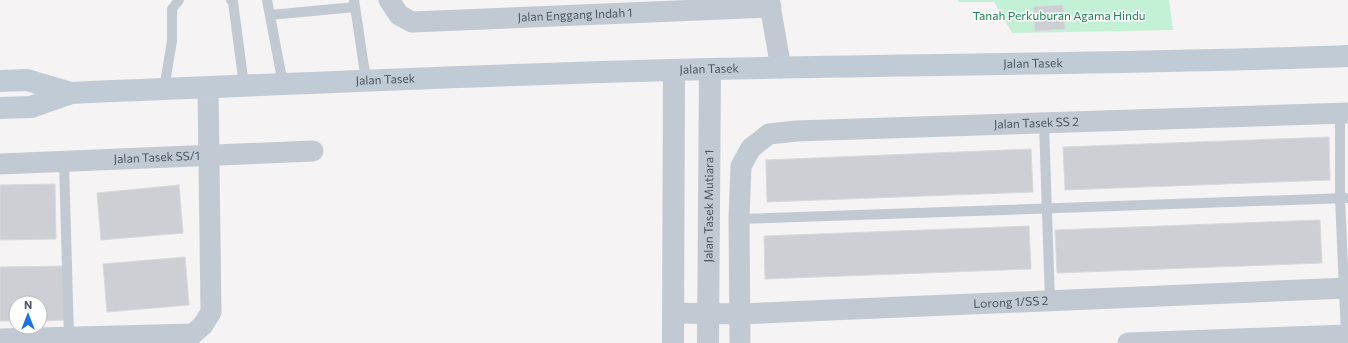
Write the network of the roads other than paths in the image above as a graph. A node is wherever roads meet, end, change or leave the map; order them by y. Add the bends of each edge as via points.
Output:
1 (179, 0) edge
2 (231, 0) edge
3 (267, 0) edge
4 (389, 0) edge
5 (354, 4) edge
6 (770, 4) edge
7 (270, 15) junction
8 (1348, 56) edge
9 (781, 68) junction
10 (710, 69) junction
11 (674, 70) junction
12 (366, 80) junction
13 (0, 81) edge
14 (283, 84) junction
15 (244, 85) junction
16 (208, 87) junction
17 (164, 89) junction
18 (70, 93) junction
19 (0, 108) edge
20 (1344, 113) edge
21 (1044, 124) junction
22 (313, 151) dead end
23 (209, 155) junction
24 (64, 162) junction
25 (0, 164) edge
26 (1344, 198) edge
27 (1048, 209) junction
28 (740, 219) junction
29 (1346, 288) edge
30 (1050, 301) junction
31 (673, 313) junction
32 (708, 313) junction
33 (740, 314) junction
34 (1347, 335) edge
35 (0, 339) edge
36 (69, 340) edge
37 (673, 343) edge
38 (708, 343) edge
39 (740, 343) edge
40 (1128, 343) edge

1 - 17 lane via 172,9 172,41
2 - 15 lane via 234,2
3 - 7 lane
4 - 6 street, Jalan Enggang Indah 1 via 399,15 412,22
5 - 7 lane
5 - 12 lane
6 - 9 street
7 - 14 lane
8 - 9 main road, Jalan Tasek
9 - 10 main road, Jalan Tasek
10 - 11 main road, Jalan Tasek
10 - 32 street, Jalan Tasek Mutiara 1
11 - 12 main road, Jalan Tasek
11 - 31 street
12 - 14 main road, Jalan Tasek
13 - 18 main road, Jalan Tasek via 27,80
14 - 15 main road, Jalan Tasek
15 - 16 main road, Jalan Tasek
16 - 17 main road, Jalan Tasek
16 - 23 street
17 - 18 main road, Jalan Tasek
18 - 19 main road, Jalan Tasek via 31,107
20 - 21 street, Jalan Tasek SS 2
20 - 26 lane
21 - 27 lane
21 - 28 street, Jalan Tasek SS 2 via 796,131 769,134 751,148 741,166
22 - 23 street, Jalan Tasek SS/1
23 - 24 street, Jalan Tasek SS/1
23 - 36 street via 211,312 203,325 193,334
24 - 25 street, Jalan Tasek SS/1
24 - 36 lane
26 - 27 lane
26 - 29 lane
27 - 28 lane
27 - 30 lane
28 - 33 street
29 - 30 street, Lorong 1/SS 2
29 - 34 lane
30 - 33 street, Lorong 1/SS 2
31 - 32 street, Lorong 1/SS 2
31 - 37 street
32 - 33 street, Lorong 1/SS 2
32 - 38 street, Jalan Tasek Mutiara 1
33 - 39 street
34 - 40 street
35 - 36 street

